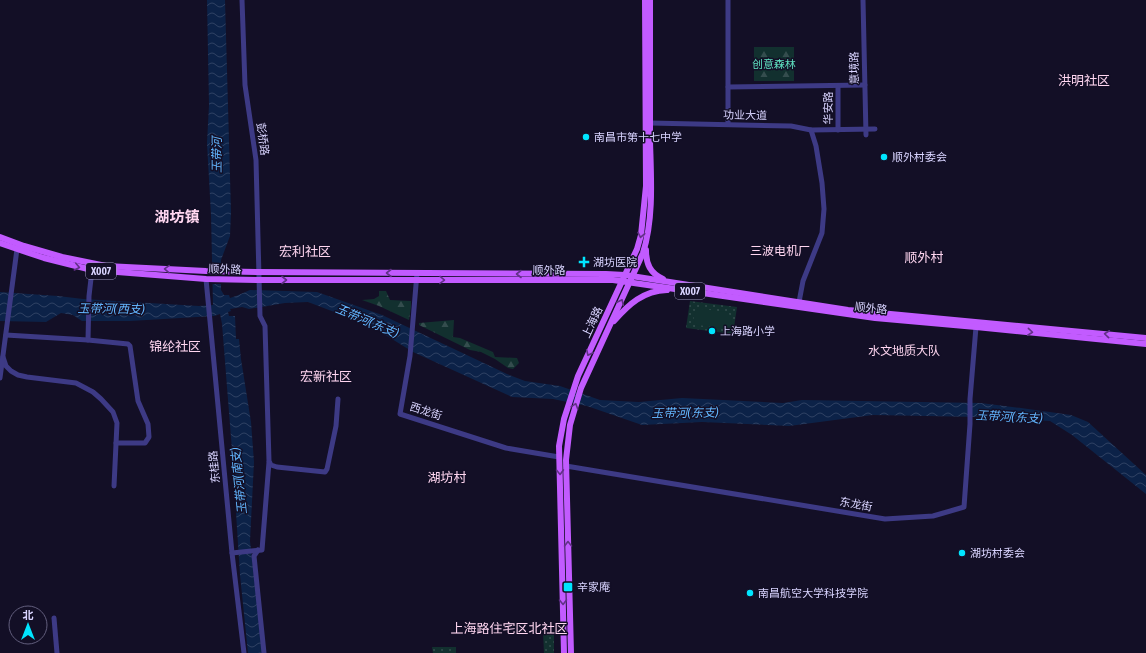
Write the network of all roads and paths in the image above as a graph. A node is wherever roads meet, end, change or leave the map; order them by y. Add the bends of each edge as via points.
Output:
1 (242, 0) edge
2 (645, 0) edge
3 (650, 0) edge
4 (728, 0) edge
5 (863, 0) edge
6 (865, 85) junction
7 (838, 86) junction
8 (728, 87) junction
9 (650, 122) junction
10 (728, 124) junction
11 (811, 130) junction
12 (838, 130) junction
13 (875, 130) dead end
14 (866, 132) junction
15 (0, 236) edge
16 (0, 242) edge
17 (647, 242) junction
18 (17, 249) junction
19 (92, 270) junction
20 (258, 272) junction
21 (417, 276) junction
22 (624, 278) junction
23 (206, 279) junction
24 (631, 279) junction
25 (259, 280) junction
26 (668, 282) junction
27 (676, 289) junction
28 (799, 302) junction
29 (609, 326) junction
30 (976, 327) junction
31 (6, 333) junction
32 (1146, 338) edge
33 (88, 340) junction
34 (1146, 344) edge
35 (3, 357) junction
36 (0, 378) edge
37 (338, 399) dead end
38 (116, 443) junction
39 (560, 457) junction
40 (269, 461) junction
41 (566, 466) junction
42 (114, 486) dead end
43 (258, 550) junction
44 (233, 553) junction
45 (54, 618) dead end
46 (57, 653) edge
47 (244, 653) edge
48 (264, 653) edge
49 (564, 653) edge
50 (571, 653) edge

1 - 20 street, 彭桥路 via 245,85 256,160
2 -> 22 main road, 上海路 via 646,193 641,235
3 - 9 main road, 上海路
4 - 8 street
5 - 6 street, 意境路
6 - 7 street
6 - 14 street, 意境路
7 - 8 street
7 - 12 street, 华安路
8 - 10 street
9 - 10 street, 功业大道
9 - 17 main road, 上海路 via 650,203
10 - 11 street, 功业大道 via 791,126
11 - 12 street, 功业大道
11 - 28 street via 816,146 824,209 822,232 802,281
12 - 14 street, 功业大道
13 - 14 street, 功业大道
20 -> 15 main road, 顺外路 via 106,266 62,257
16 - 18 main road, 顺外路 / X007
17 - 24 main road, 上海路
17 - 26 main road via 649,268
18 -> 19 main road, 顺外路 / X007
18 - 31 street
19 - 23 main road, 顺外路 / X007
19 - 33 street
21 -> 20 main road, 顺外路
20 - 25 street, 彭桥路
21 - 22 main road, 顺外路 via 598,274
25 -> 21 main road, 顺外路 / X007
21 - 39 street, 西龙街 via 410,356 400,414 506,448
22 - 24 main road, 顺外路 / X007
22 -> 39 main road, 上海路 via 578,376 564,419 559,446
23 - 25 main road, 顺外路 / X007
23 - 44 street, 东桂路
24 - 26 main road, 顺外路
24 - 27 main road, 顺外路 / X007
29 -> 24 main road, 上海路
25 - 40 street, 彭桥路 via 260,316 265,326
26 - 28 main road, 顺外路
27 - 29 main road via 652,292 639,298
27 - 30 main road, 顺外路 / X007 via 844,315
32 -> 28 main road, 顺外路 via 848,310
41 -> 29 main road, 上海路 via 570,425 581,388
30 -> 34 main road, 顺外路 / X007
30 - 41 street, 东龙街 via 964,507 933,516 885,519
31 - 33 street
31 - 35 street
33 - 38 street via 121,342 130,346 138,401 148,424 149,437 145,443
35 - 36 street
35 - 38 street via 6,366 18,375 76,383 92,392 113,412 117,423
37 - 40 street via 336,426 325,472 277,467
38 - 42 street
39 -> 49 main road, 上海路
40 - 43 street, 彭桥路 via 262,550
50 -> 41 main road, 上海路
43 - 44 street
43 - 48 street via 254,556
44 - 47 street, 东桂路
45 - 46 street

